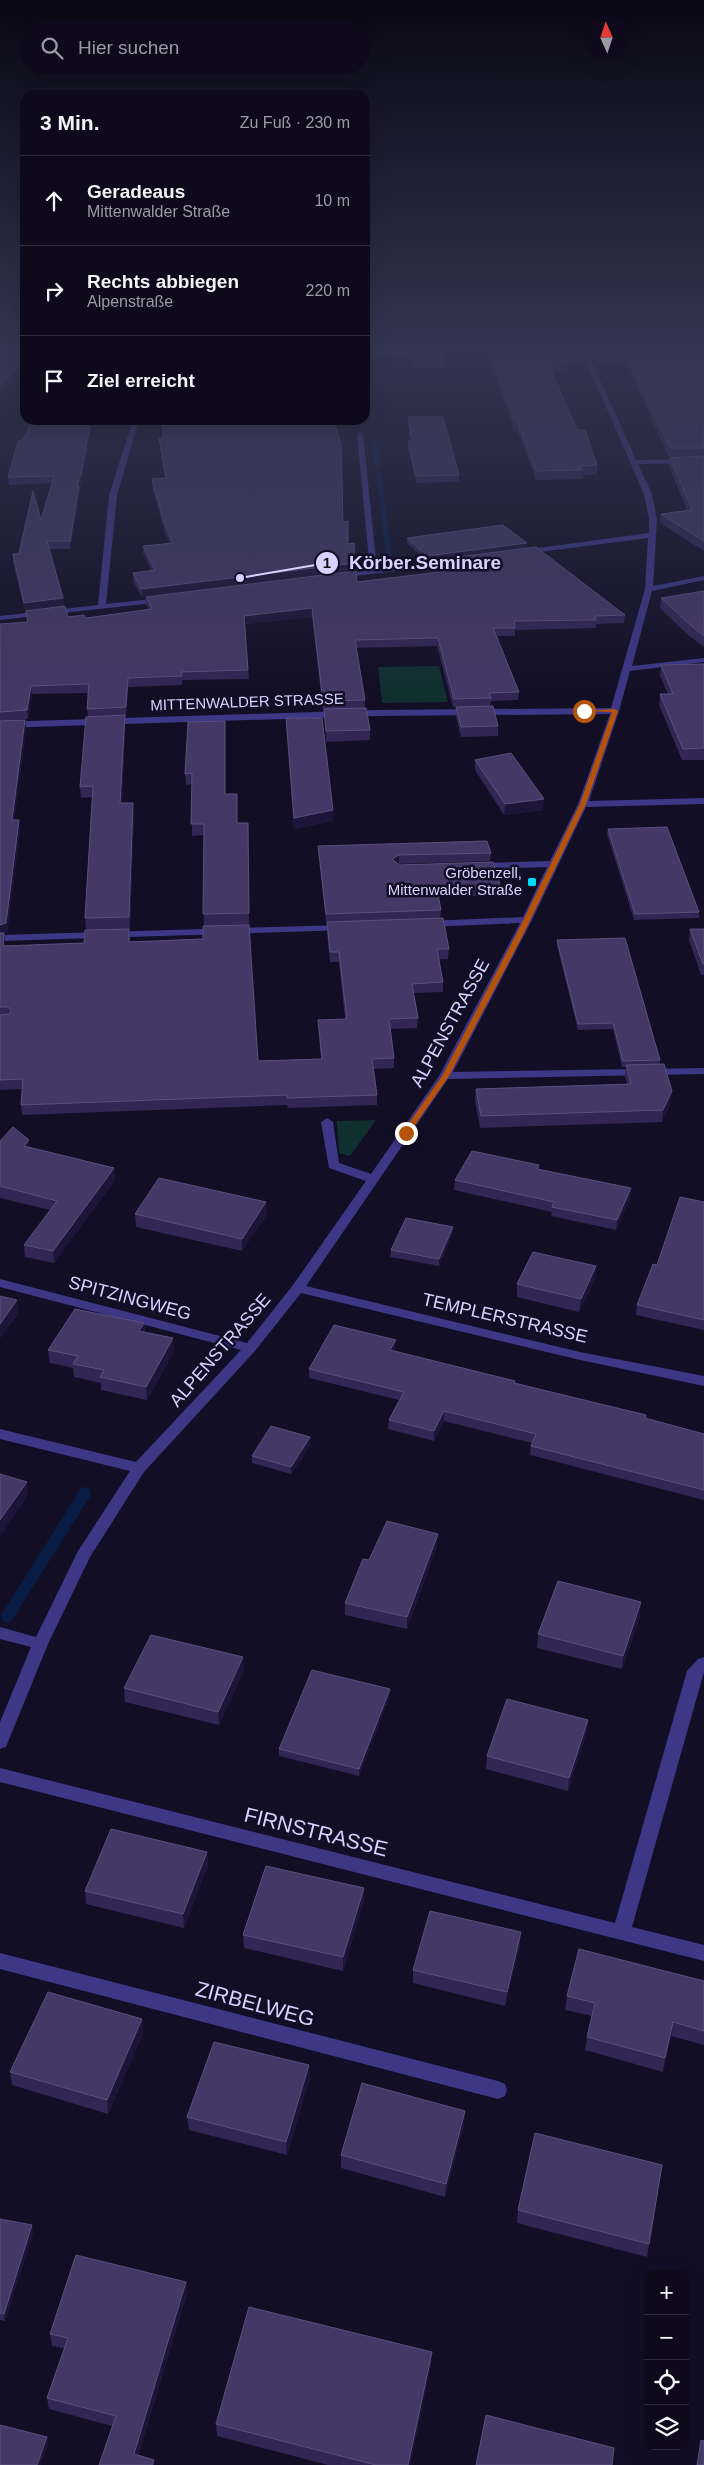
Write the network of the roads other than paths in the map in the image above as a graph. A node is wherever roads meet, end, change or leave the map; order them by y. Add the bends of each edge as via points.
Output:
1 (122, 465) edge
2 (363, 465) edge
3 (635, 465) edge
4 (653, 535) junction
5 (517, 553) edge
6 (460, 561) edge
7 (374, 572) junction
8 (336, 577) edge
9 (704, 578) edge
10 (649, 589) junction
11 (167, 599) edge
12 (102, 607) junction
13 (0, 618) edge
14 (704, 660) edge
15 (628, 669) junction
16 (615, 711) junction
17 (0, 725) edge
18 (704, 801) edge
19 (583, 804) junction
20 (555, 864) junction
21 (467, 866) edge
22 (527, 920) junction
23 (419, 925) edge
24 (352, 927) edge
25 (0, 938) edge
26 (704, 1071) edge
27 (445, 1076) junction
28 (327, 1122) dead end
29 (373, 1179) junction
30 (0, 1283) edge
31 (298, 1288) junction
32 (250, 1348) junction
33 (704, 1381) edge
34 (0, 1434) edge
35 (139, 1468) junction
36 (0, 1633) edge
37 (40, 1644) junction
38 (704, 1663) edge
39 (0, 1742) edge
40 (0, 1775) edge
41 (621, 1933) junction
42 (704, 1953) edge
43 (0, 1961) edge
44 (498, 2090) dead end

1 - 12 street via 113,495
2 - 7 street
3 - 4 street, ALPENSTRASSE via 648,494
4 - 5 street
4 - 10 street, ALPENSTRASSE
6 - 7 street
7 - 8 street
9 - 10 street
10 - 15 street, ALPENSTRASSE
11 - 12 street
12 - 13 street
14 - 15 street
15 - 16 street, ALPENSTRASSE
16 - 17 street, MITTENWALDER STRASSE via 377,713
16 - 19 street, ALPENSTRASSE
18 - 19 street
19 - 20 street, ALPENSTRASSE
20 - 21 street
20 - 22 street, ALPENSTRASSE
22 - 23 street
22 - 27 street, ALPENSTRASSE
24 - 25 street
26 - 27 street
27 - 29 street, ALPENSTRASSE
28 - 29 street via 333,1165
29 - 31 street, ALPENSTRASSE
30 - 32 street, SPITZINGWEG
31 - 32 street, ALPENSTRASSE
31 - 33 street, TEMPLERSTRASSE via 580,1356
32 - 35 street, ALPENSTRASSE
34 - 35 street
35 - 37 street, ALPENSTRASSE via 83,1555
36 - 37 street
37 - 39 street, ALPENSTRASSE
38 - 41 street via 695,1671
40 - 41 street, FIRNSTRASSE
41 - 42 street, FIRNSTRASSE
43 - 44 street, ZIRBELWEG

